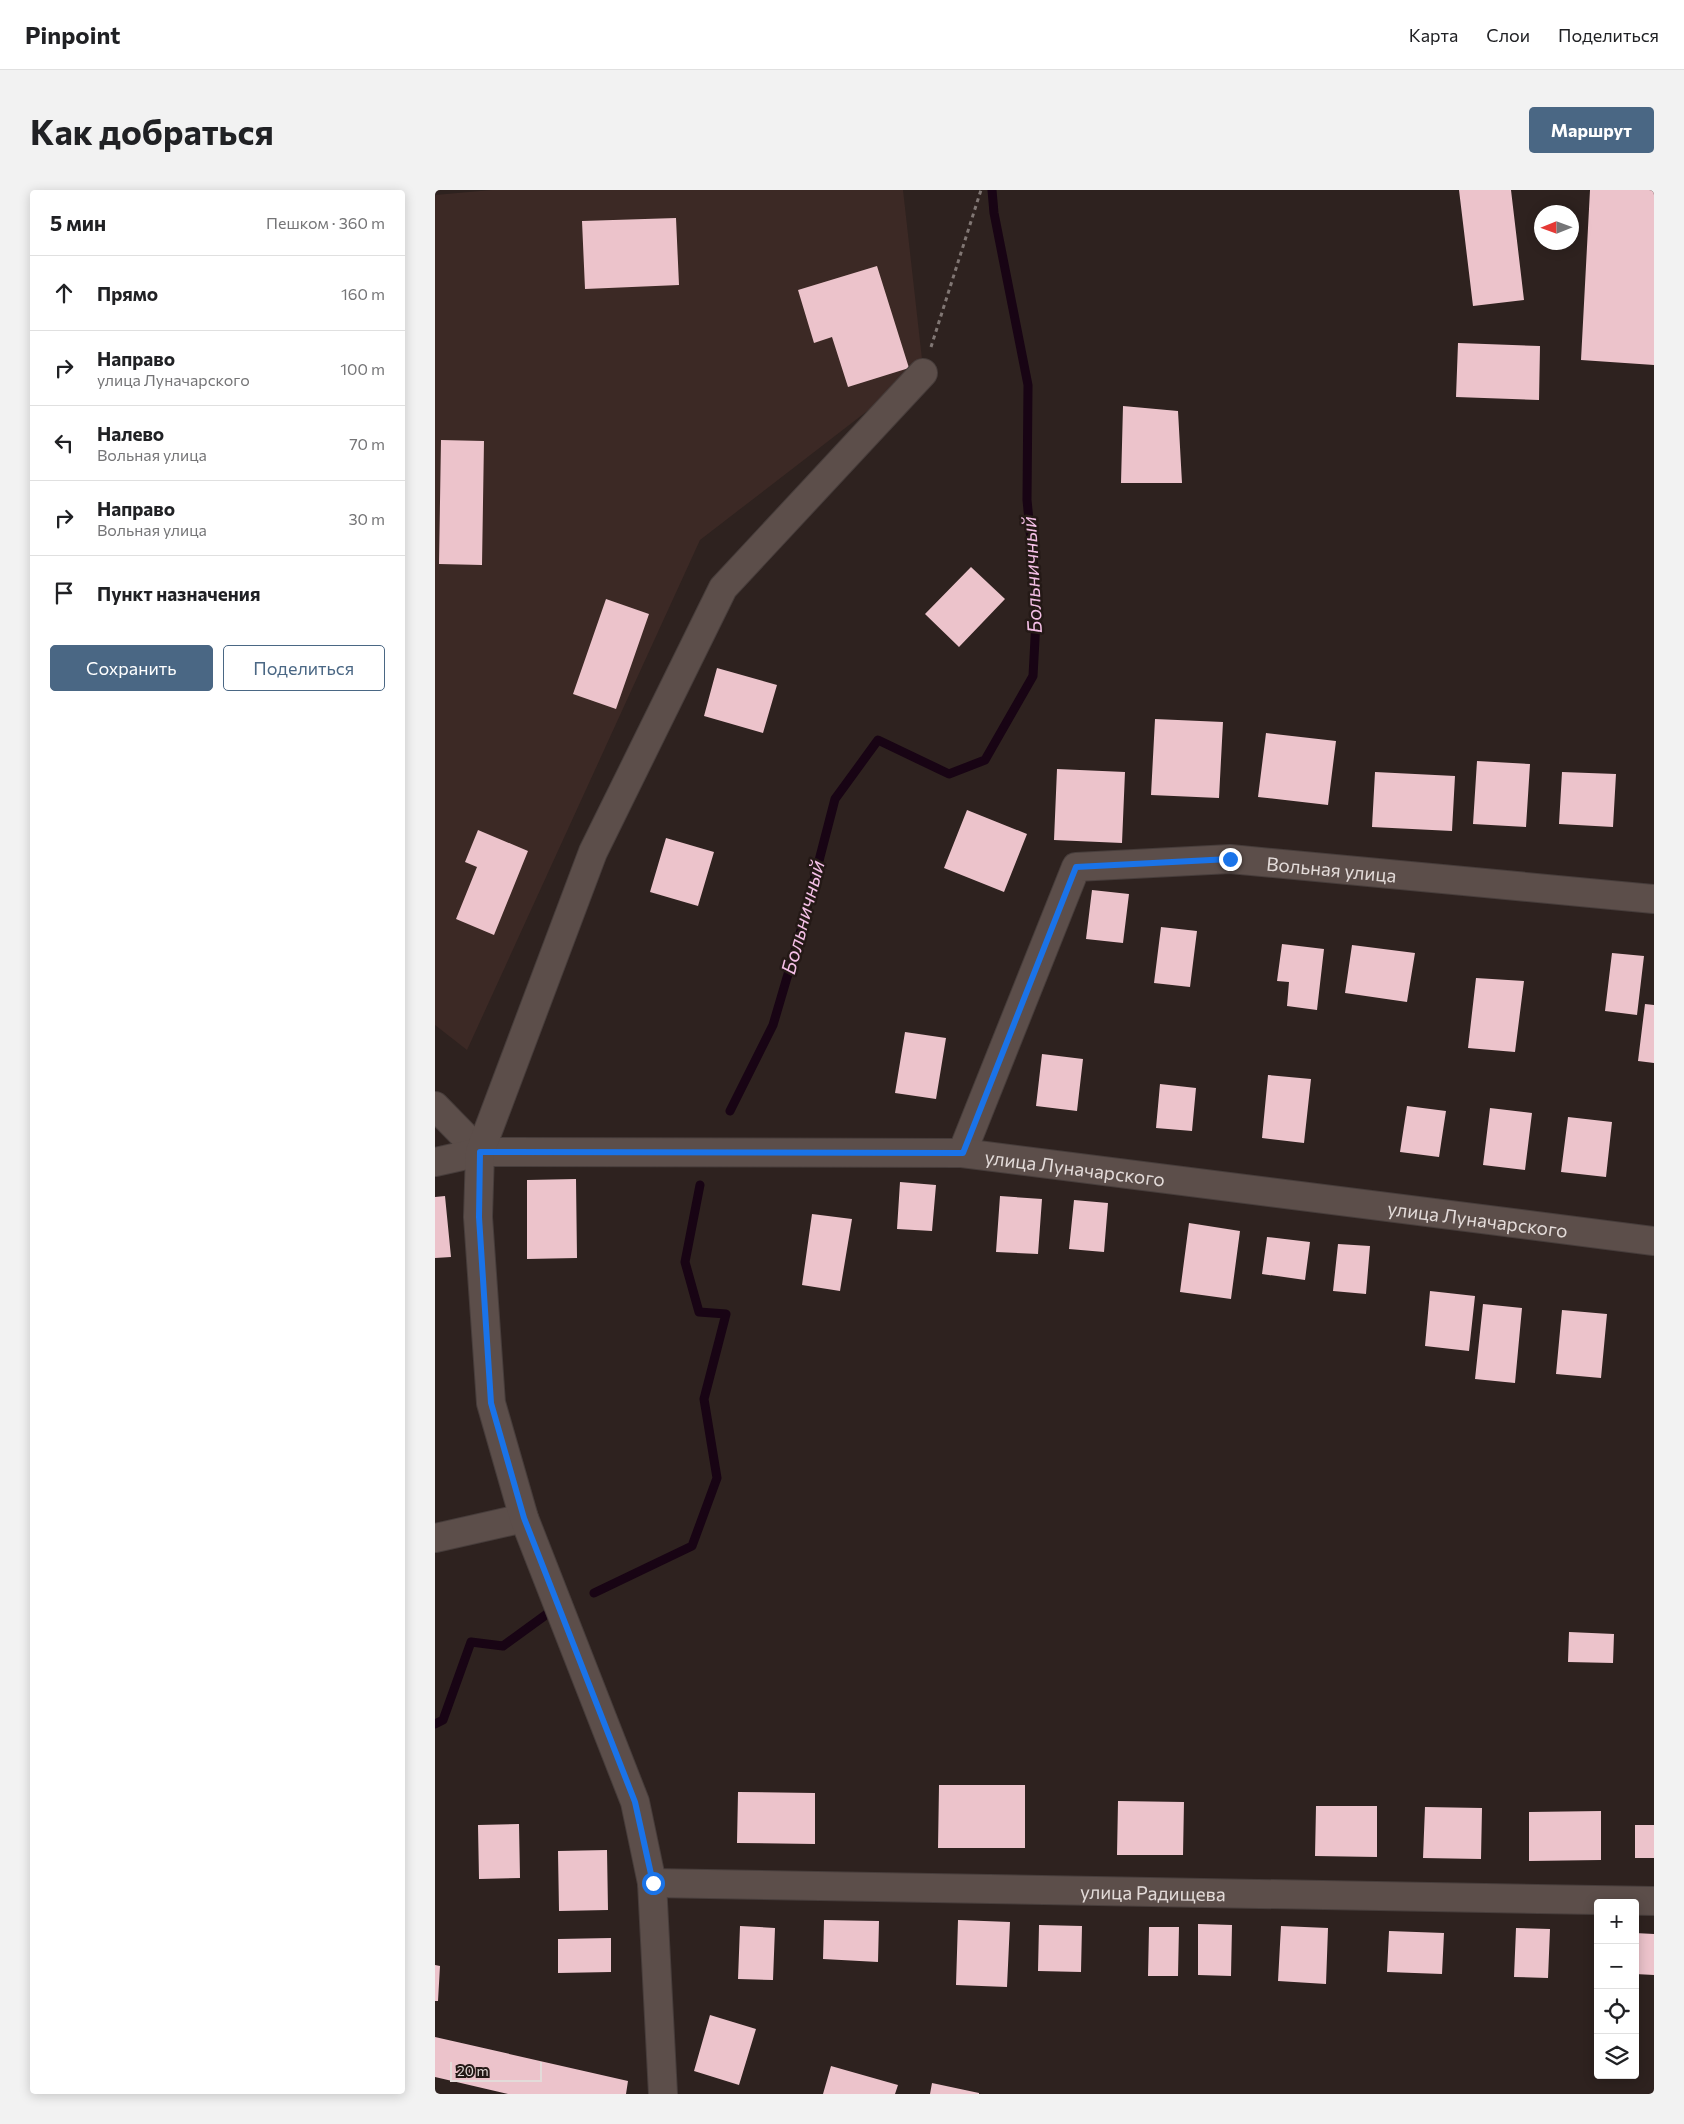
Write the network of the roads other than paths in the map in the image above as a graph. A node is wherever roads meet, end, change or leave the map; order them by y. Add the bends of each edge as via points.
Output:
1 (923, 373) road end
2 (1654, 899) edge
3 (435, 1106) edge
4 (480, 1152) junction
5 (963, 1153) junction
6 (435, 1162) edge
7 (1654, 1241) edge
8 (524, 1518) junction
9 (435, 1538) edge
10 (653, 1883) junction
11 (1654, 1901) edge
12 (663, 2094) edge

1 - 4 street via 723,588 593,852
2 - 5 street, Вольная улица via 1230,859 1076,867
3 - 4 street
4 - 5 street, улица Луначарского
4 - 6 street, улица Луначарского
4 - 8 street via 479,1217 491,1403
5 - 7 street, улица Луначарского
8 - 9 street
8 - 10 street via 635,1802
10 - 11 street, улица Радищева
10 - 12 street

